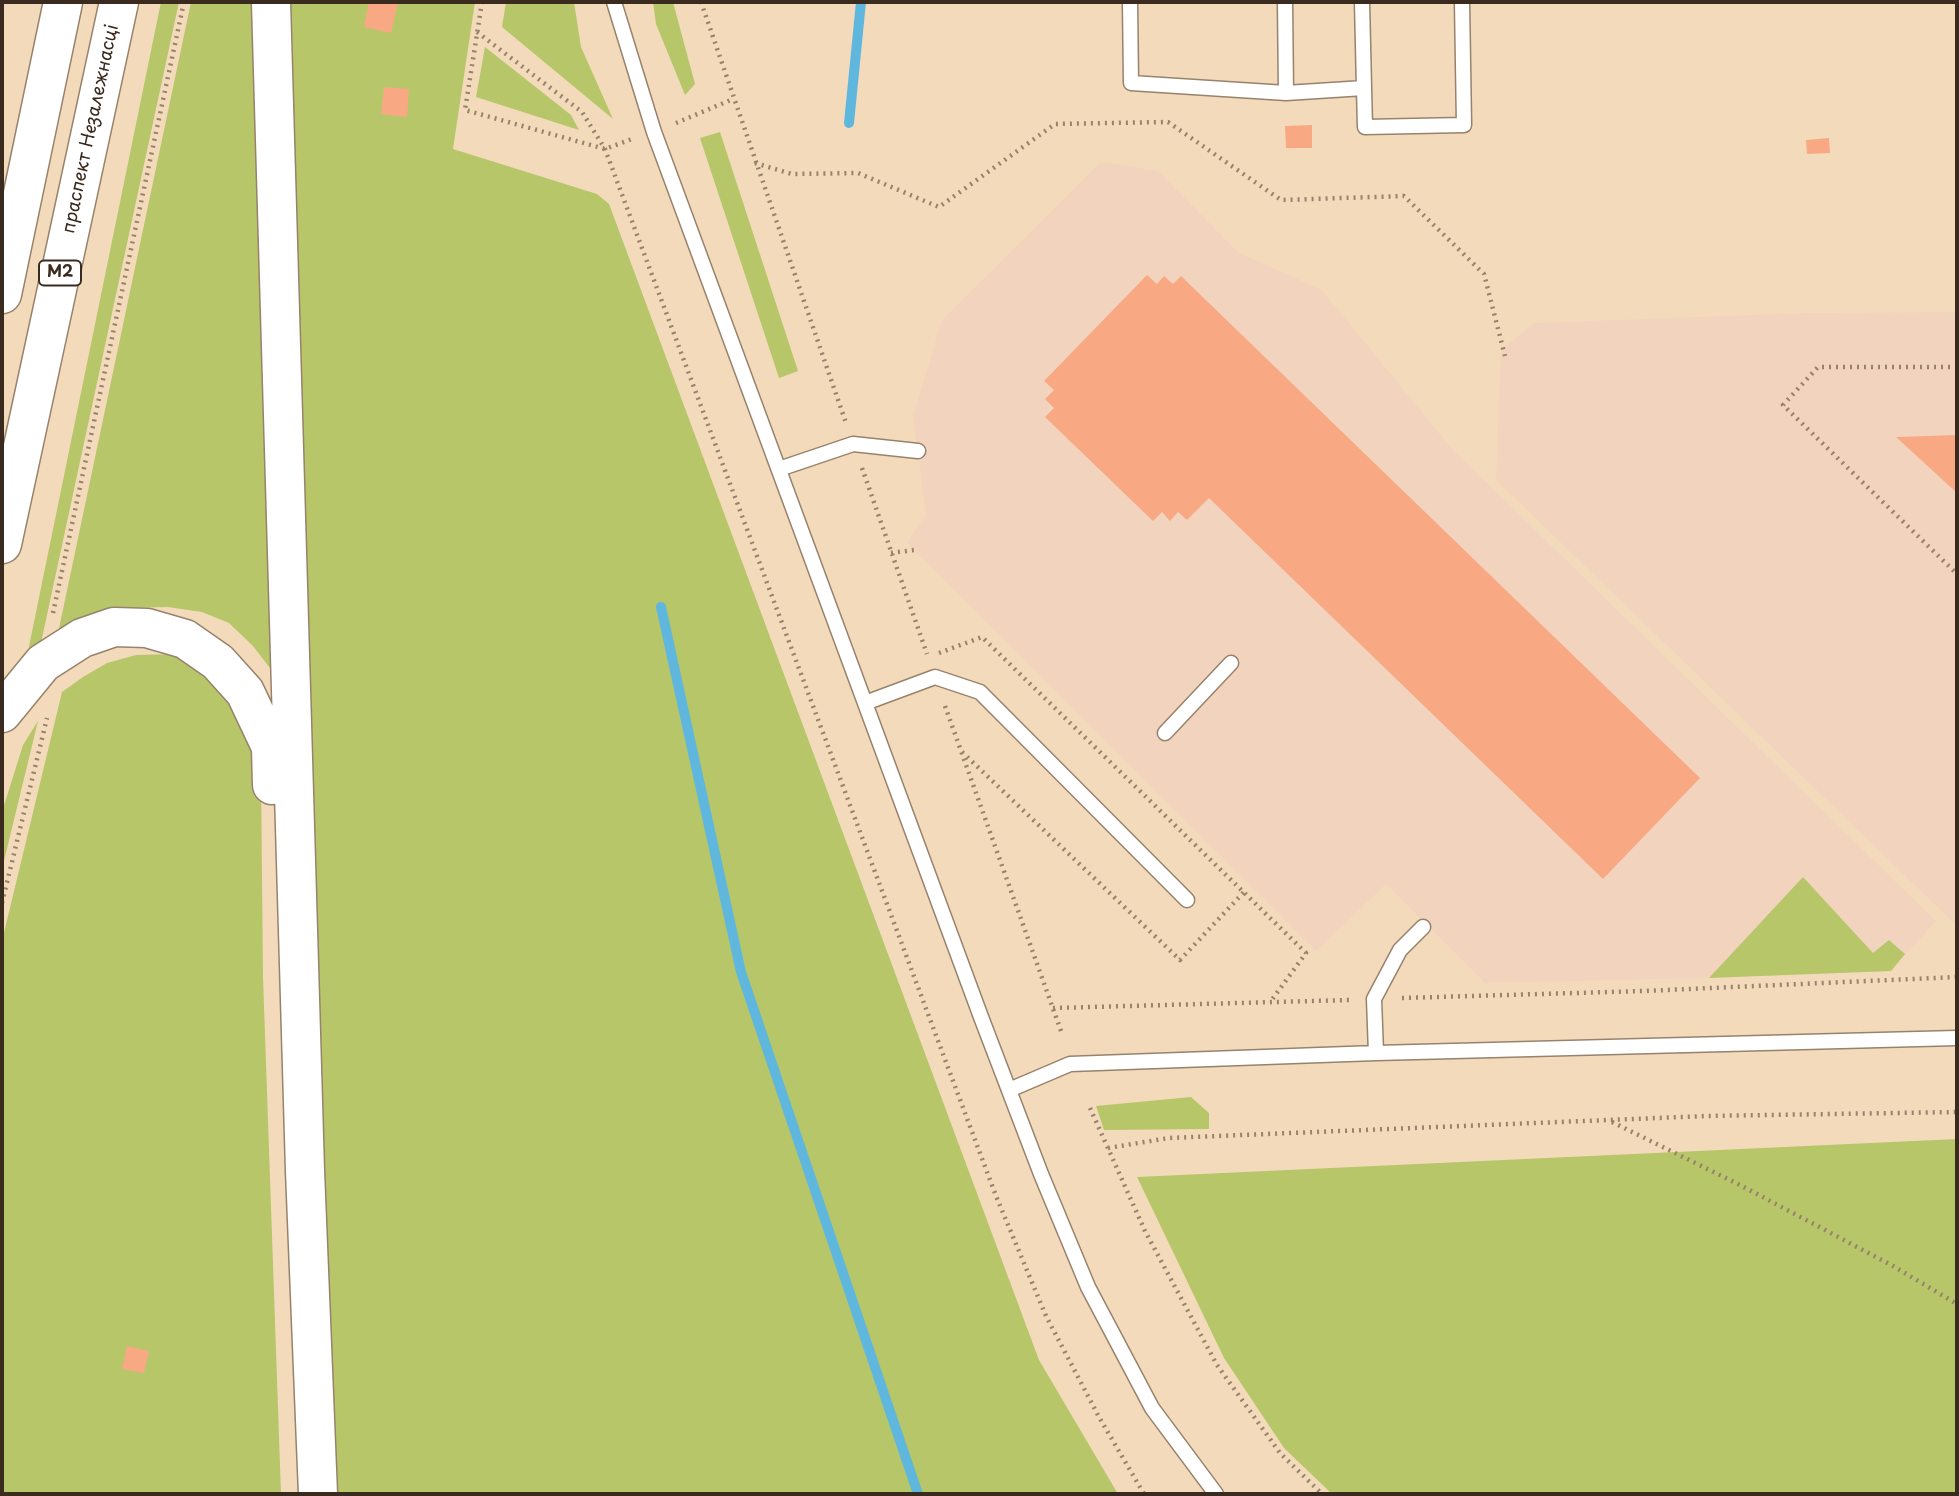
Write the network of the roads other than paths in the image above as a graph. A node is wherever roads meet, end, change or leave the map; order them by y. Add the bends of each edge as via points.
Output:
1 (64, 2) edge
2 (119, 2) edge
3 (271, 2) edge
4 (614, 2) edge
5 (1130, 2) edge
6 (1285, 2) edge
7 (1362, 2) edge
8 (1462, 2) edge
9 (1364, 88) junction
10 (1286, 93) junction
11 (2, 294) edge
12 (918, 451) dead end
13 (779, 469) junction
14 (2, 544) edge
15 (1231, 663) dead end
16 (865, 704) junction
17 (2, 713) edge
18 (1165, 733) dead end
19 (1187, 900) dead end
20 (1423, 927) dead end
21 (1957, 1038) edge
22 (1376, 1053) junction
23 (1009, 1090) junction
24 (299, 1494) edge
25 (318, 1494) edge
26 (1216, 1494) edge

1 - 11 main road
2 - 14 main road, праспект Незалежнасці / М2
3 - 25 main road
4 - 13 lane via 654,132
5 - 10 lane via 1131,83
6 - 10 lane
7 - 9 lane
8 - 9 lane via 1464,125 1365,127
9 - 10 lane
12 - 13 lane via 853,444
13 - 16 lane
15 - 18 lane
16 - 19 lane via 935,677 980,692
16 - 23 lane
17 - 24 main road via 43,663 82,638 114,627 147,628 185,639 218,662 245,692 271,747
20 - 22 lane via 1400,950 1374,999
21 - 22 lane
22 - 23 lane via 1070,1065
23 - 26 lane via 1088,1287 1152,1408

